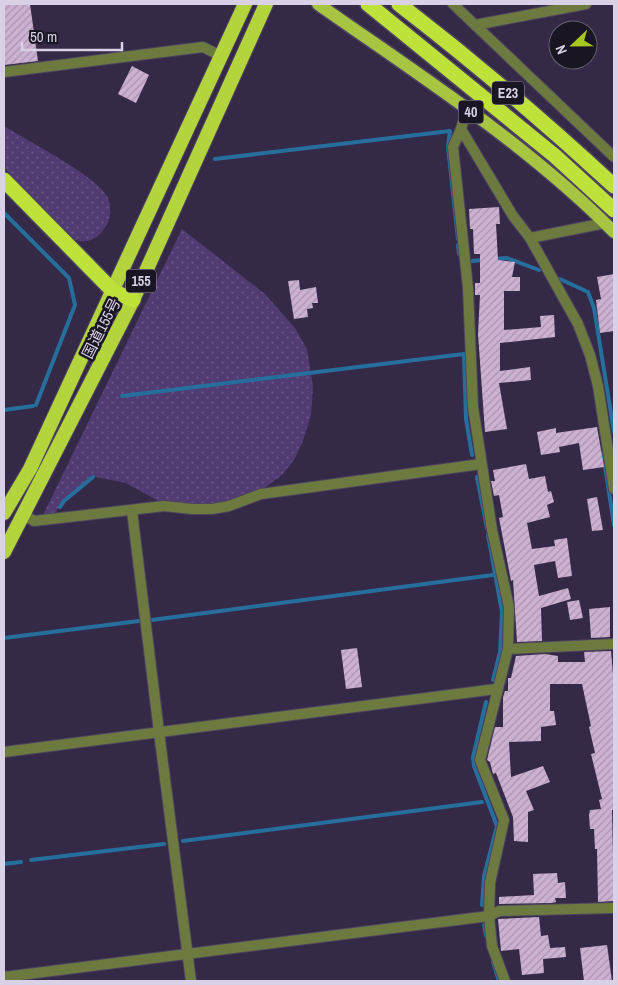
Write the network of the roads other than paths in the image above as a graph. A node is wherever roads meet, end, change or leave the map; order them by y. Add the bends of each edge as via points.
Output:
1 (245, 4) edge
2 (266, 4) edge
3 (318, 4) edge
4 (368, 4) edge
5 (399, 4) edge
6 (416, 4) edge
7 (453, 4) edge
8 (586, 4) edge
9 (474, 25) junction
10 (446, 40) junction
11 (221, 56) junction
12 (4, 72) edge
13 (467, 109) junction
14 (461, 129) junction
15 (614, 157) edge
16 (4, 180) edge
17 (614, 186) edge
18 (614, 210) edge
19 (610, 222) edge
20 (614, 232) edge
21 (530, 238) junction
22 (113, 290) junction
23 (133, 300) junction
24 (611, 445) edge
25 (481, 464) junction
26 (614, 489) edge
27 (132, 511) junction
28 (4, 513) edge
29 (24, 516) junction
30 (4, 552) edge
31 (614, 644) edge
32 (508, 649) junction
33 (496, 689) junction
34 (159, 732) junction
35 (4, 752) edge
36 (614, 908) edge
37 (489, 916) junction
38 (188, 954) junction
39 (4, 977) edge
40 (191, 981) edge
41 (505, 981) edge

1 - 11 highway, 国道155号 / 155
2 - 23 highway, 国道155号 / 155
3 - 13 main road, 40
4 - 18 highway, E23 via 555,156
5 - 10 highway, E23
6 - 10 highway
7 - 9 street
8 - 9 street
9 - 15 street
10 - 17 highway, E23
11 - 12 street via 203,47
11 - 22 highway, 国道155号 / 155
13 - 14 street
13 - 19 main road, 40
14 - 21 street via 513,216
14 - 25 street via 454,147 468,288 473,408
16 - 22 highway
19 - 20 main road, 40
19 - 21 street
21 - 24 street via 578,324 590,355
22 - 23 highway
22 - 28 highway, 国道155号 / 155 via 30,469
23 - 29 highway, 国道155号 / 155
24 - 26 street
25 - 27 street via 261,494 212,509 164,506
25 - 32 street via 509,608
27 - 29 street via 34,521
27 - 34 street
29 - 30 highway, 国道155号 / 155
31 - 32 street
32 - 33 street
33 - 34 street
33 - 37 street via 480,760 504,820 490,883
34 - 35 street
34 - 38 street
36 - 37 street via 499,911
37 - 38 street
37 - 41 street via 492,946
38 - 39 street
38 - 40 street

